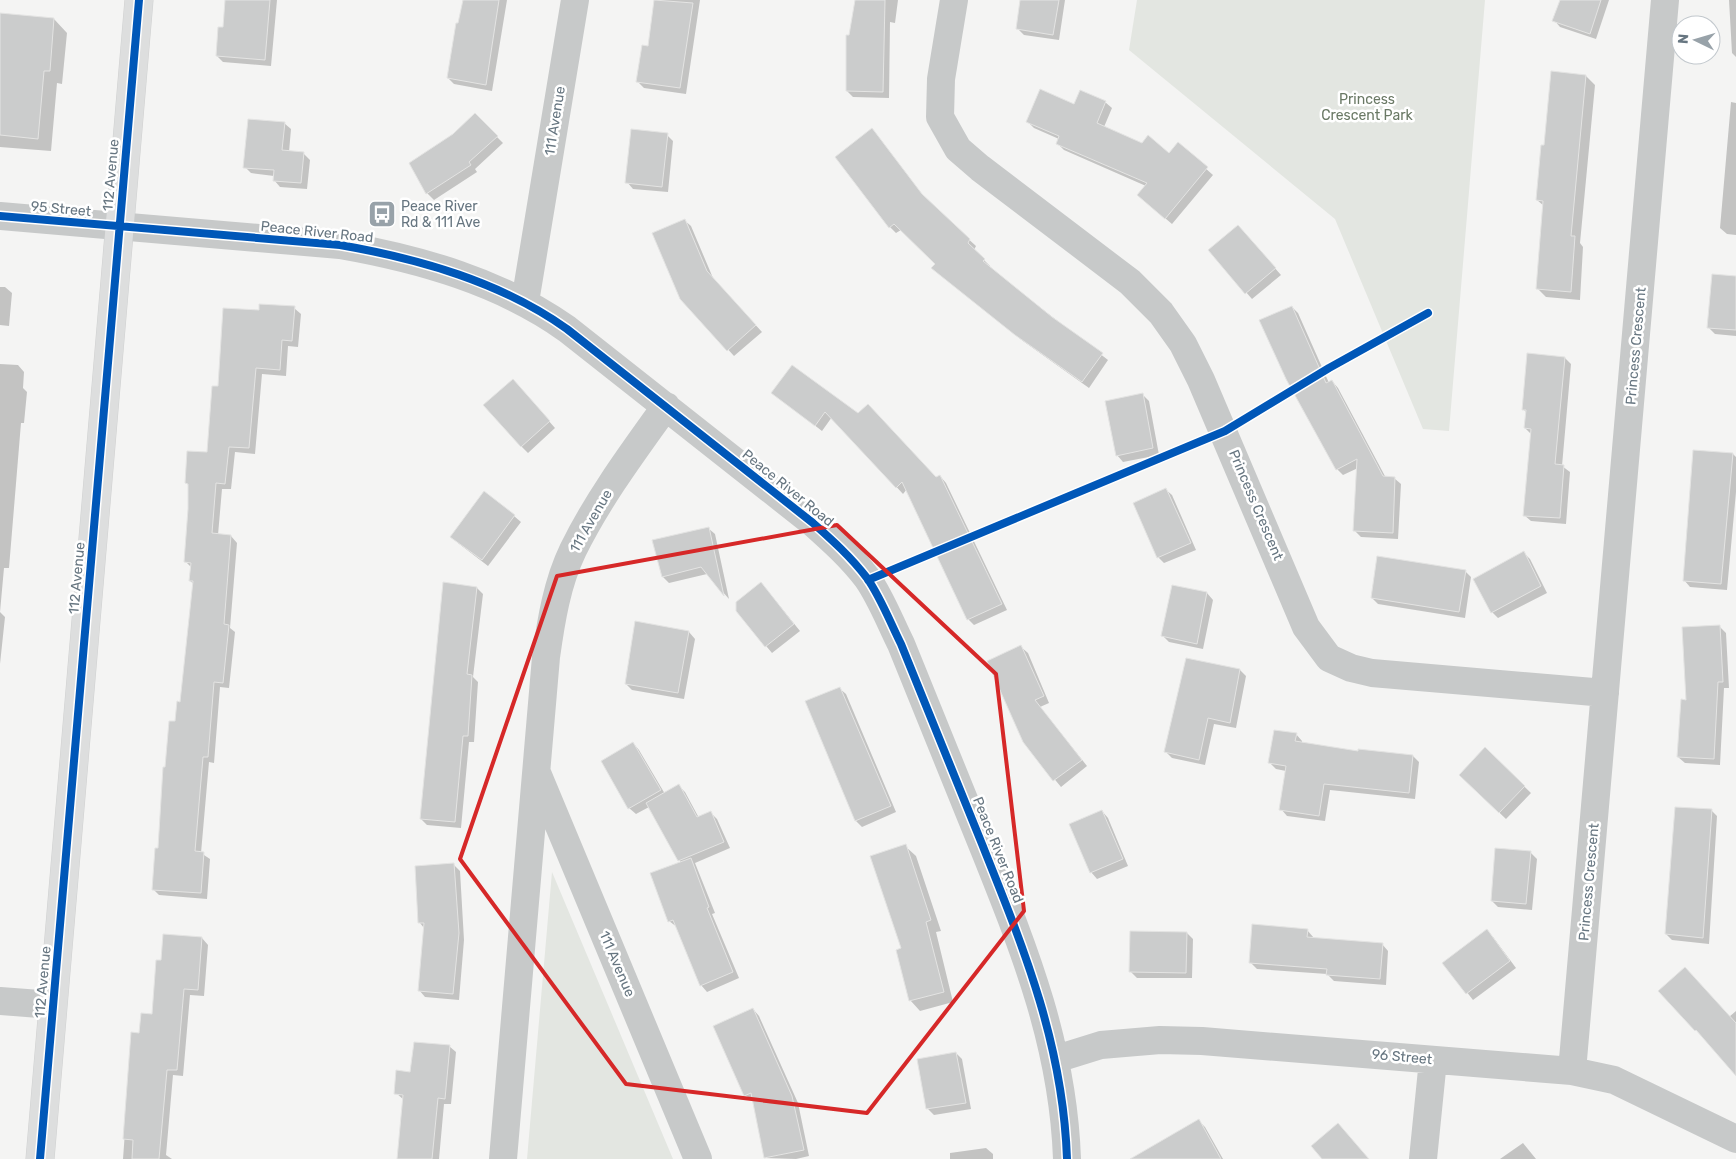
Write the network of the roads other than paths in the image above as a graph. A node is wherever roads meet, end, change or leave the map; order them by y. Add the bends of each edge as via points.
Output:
1 (139, 0) edge
2 (575, 0) edge
3 (954, 0) edge
4 (1665, 0) edge
5 (0, 216) edge
6 (120, 226) junction
7 (525, 302) junction
8 (666, 406) junction
9 (1605, 693) junction
10 (536, 770) junction
11 (0, 1001) edge
12 (53, 1005) junction
13 (1056, 1059) junction
14 (1433, 1060) junction
15 (1572, 1071) junction
16 (1736, 1139) edge
17 (40, 1159) edge
18 (503, 1159) edge
19 (698, 1159) edge
20 (1067, 1159) edge
21 (1423, 1159) edge

1 - 6 street, 112 Avenue
2 - 7 street, 111 Avenue
3 - 9 street, Princess Crescent via 941,79 940,117 958,149 1130,282 1161,313 1183,344 1225,431 1306,627 1328,658 1372,673
4 - 9 street, Princess Crescent
5 - 6 street, 95 Street
6 - 7 street, Peace River Road via 340,245 380,252 474,280
6 - 12 street, 112 Avenue
7 - 8 street, Peace River Road via 567,329
8 - 10 street, 111 Avenue via 618,474 572,551 552,610
8 - 13 street, Peace River Road via 813,523 843,549 868,580 901,644 1013,920 1047,1019
9 - 15 street, Princess Crescent
10 - 18 street, 111 Avenue
10 - 19 street, 111 Avenue
11 - 12 street
12 - 17 street, 112 Avenue
13 - 14 street, 96 Street via 1101,1045 1168,1040
13 - 20 street, Peace River Road
14 - 15 street, 96 Street
14 - 21 street
15 - 16 street, 96 Street via 1614,1080

